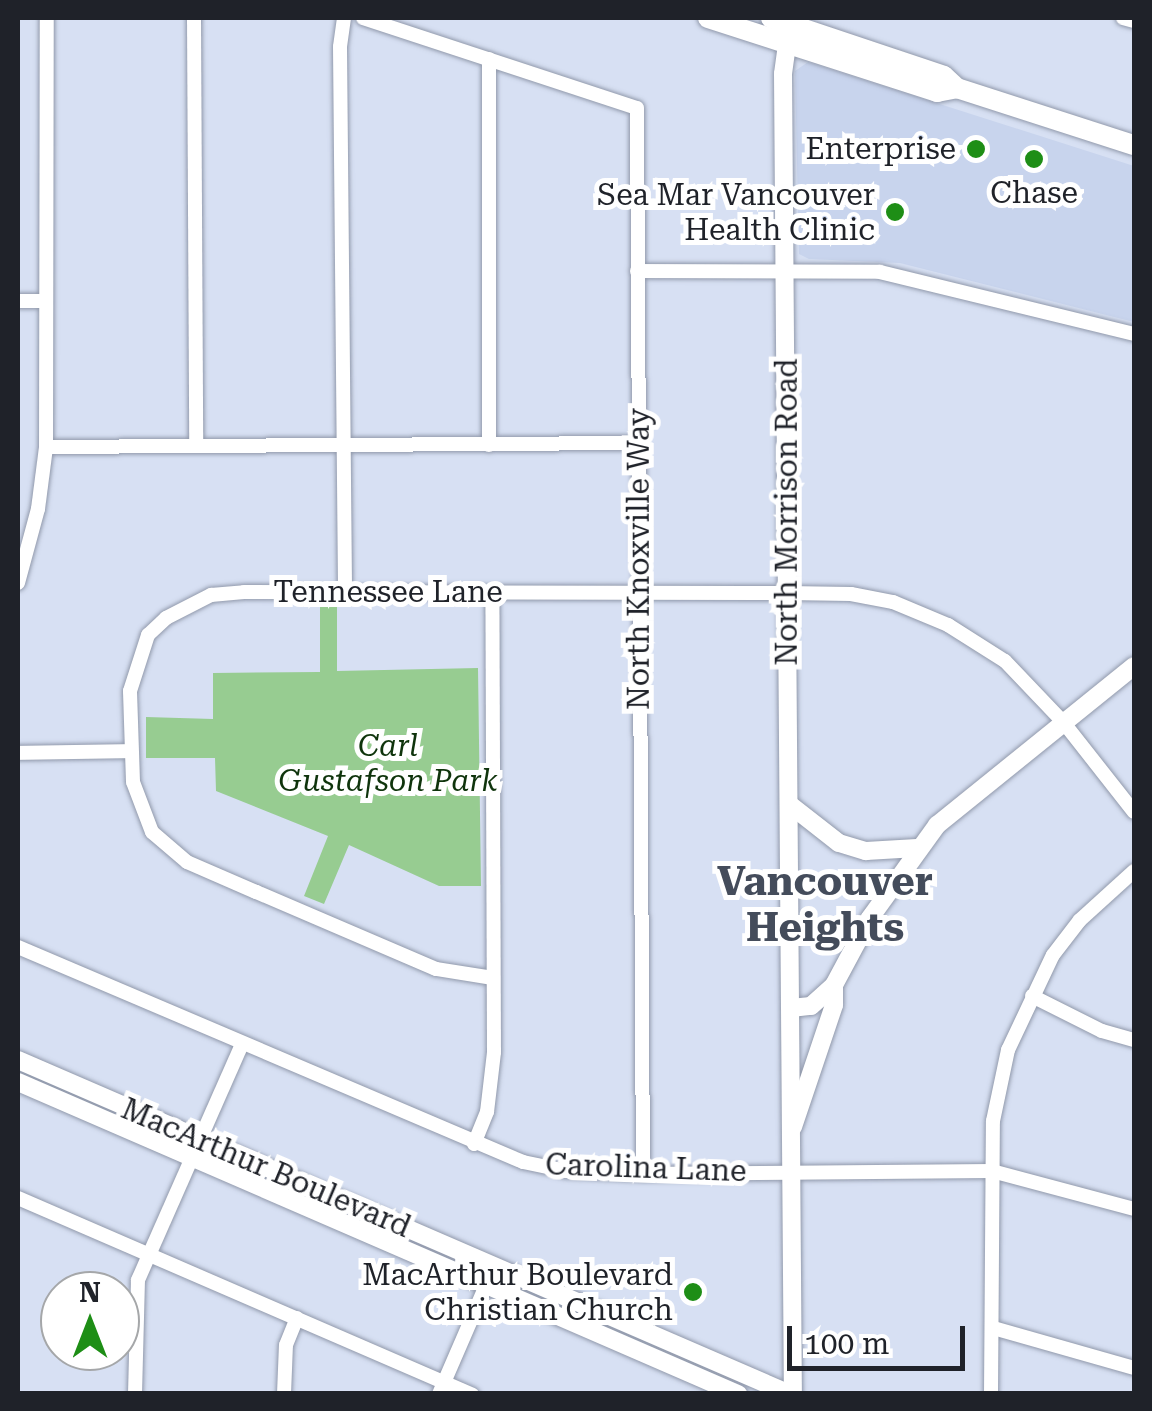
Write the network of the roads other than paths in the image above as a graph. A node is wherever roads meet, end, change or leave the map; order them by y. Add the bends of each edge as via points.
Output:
1 (47, 18) edge
2 (194, 18) edge
3 (344, 18) edge
4 (363, 18) edge
5 (708, 18) edge
6 (1123, 18) edge
7 (1134, 21) edge
8 (785, 26) edge
9 (489, 59) junction
10 (1134, 146) edge
11 (786, 270) junction
12 (637, 271) junction
13 (18, 301) edge
14 (46, 301) junction
15 (1134, 334) edge
16 (638, 443) junction
17 (196, 445) junction
18 (342, 445) junction
19 (489, 445) junction
20 (46, 447) junction
21 (18, 583) edge
22 (345, 591) junction
23 (492, 593) junction
24 (788, 593) junction
25 (638, 594) junction
26 (1134, 666) edge
27 (1064, 723) junction
28 (130, 751) junction
29 (18, 753) edge
30 (789, 804) junction
31 (1134, 812) edge
32 (917, 848) junction
33 (1134, 872) edge
34 (18, 947) edge
35 (493, 978) junction
36 (834, 985) junction
37 (1032, 996) junction
38 (791, 1008) junction
39 (1134, 1040) edge
40 (242, 1044) junction
41 (18, 1060) edge
42 (18, 1082) edge
43 (790, 1132) junction
44 (200, 1140) junction
45 (474, 1144) junction
46 (192, 1158) junction
47 (992, 1171) junction
48 (791, 1172) junction
49 (643, 1174) junction
50 (18, 1198) edge
51 (1134, 1209) edge
52 (146, 1254) junction
53 (494, 1267) junction
54 (486, 1286) junction
55 (297, 1318) junction
56 (994, 1328) junction
57 (1134, 1368) edge
58 (441, 1387) edge
59 (135, 1394) edge
60 (284, 1394) edge
61 (472, 1394) edge
62 (738, 1394) edge
63 (791, 1394) edge
64 (991, 1394) edge

1 - 14 street
2 - 17 street
3 - 18 street
4 - 9 street
5 - 8 main road
6 - 7 street
8 - 10 main road
8 - 11 street, North Morrison Road
9 - 12 street, North Knoxville Way via 636,108
9 - 19 street
11 - 12 street
11 - 15 street via 919,278
11 - 24 street, North Morrison Road
12 - 16 street, North Knoxville Way
13 - 14 street
14 - 20 street
16 - 19 street
16 - 25 street, North Knoxville Way
17 - 18 street
17 - 20 street
18 - 19 street
18 - 22 street
20 - 21 street
22 - 23 street, Tennessee Lane
22 - 28 street, Tennessee Lane via 211,596 166,618 138,658 130,691
23 - 25 street, Tennessee Lane
23 - 35 street
24 - 25 street, Tennessee Lane
24 - 27 street, Tennessee Lane via 851,594 922,611 1005,661
24 - 30 street, North Morrison Road
25 - 49 street, North Knoxville Way
26 - 27 street
27 - 31 street, Tennessee Lane
27 - 32 street
28 - 29 street
28 - 35 street, Tennessee Lane via 133,782 152,832 188,862 436,969
30 - 32 street via 839,843 866,851
30 - 38 street, North Morrison Road
32 - 36 street
33 - 37 street via 1080,920
34 - 40 street, Carolina Lane
35 - 45 street via 493,1081
36 - 38 street via 811,1006
36 - 43 street via 834,1005
37 - 39 street
37 - 47 street via 1008,1050 993,1121
38 - 43 street, North Morrison Road
40 - 44 street
40 - 45 street, Carolina Lane
41 - 44 street, MacArthur Boulevard
42 - 46 street, MacArthur Boulevard
43 - 48 street, North Morrison Road
44 - 46 street
44 - 53 street, MacArthur Boulevard
45 - 49 street, Carolina Lane via 566,1172
46 - 52 street
46 - 54 street, MacArthur Boulevard
47 - 48 street, Carolina Lane
47 - 51 street, Carolina Lane
47 - 56 street
48 - 49 street, Carolina Lane
48 - 63 street, North Morrison Road
50 - 52 street
52 - 55 street
52 - 59 street via 135,1310
53 - 54 street
53 - 63 street, MacArthur Boulevard
54 - 58 street
54 - 62 street, MacArthur Boulevard
55 - 58 street
55 - 60 street via 286,1345
56 - 57 street
56 - 64 street
58 - 61 street

